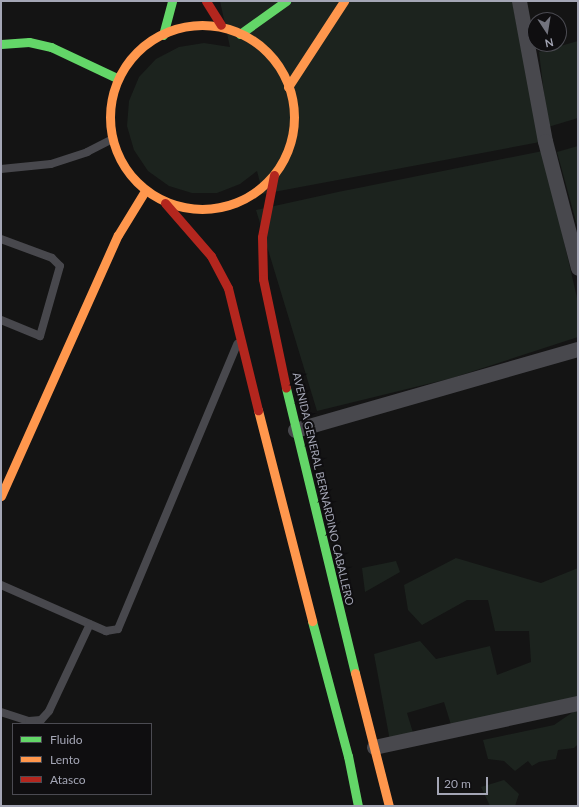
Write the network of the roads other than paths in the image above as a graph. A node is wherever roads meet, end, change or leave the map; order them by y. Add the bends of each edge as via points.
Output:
1 (172, 1) edge
2 (206, 1) edge
3 (286, 1) edge
4 (344, 1) edge
5 (519, 1) edge
6 (221, 26) junction
7 (240, 34) junction
8 (163, 35) junction
9 (1, 44) edge
10 (117, 78) junction
11 (288, 87) junction
12 (111, 140) junction
13 (1, 169) edge
14 (274, 175) junction
15 (145, 192) junction
16 (165, 203) junction
17 (1, 238) edge
18 (578, 268) edge
19 (1, 320) edge
20 (240, 336) junction
21 (578, 349) edge
22 (295, 430) junction
23 (1, 496) edge
24 (1, 584) edge
25 (90, 624) junction
26 (578, 703) edge
27 (1, 712) edge
28 (374, 747) junction
29 (358, 806) edge
30 (389, 806) edge

1 - 8 main road
2 - 6 main road
3 - 7 main road
4 - 11 main road
5 - 18 street via 545,141
6 - 7 main road
6 - 8 main road via 200,25
7 - 11 main road via 255,42 272,58 286,79
8 - 10 main road via 135,53
9 - 10 main road via 29,42 51,47
10 - 12 main road via 109,108
11 - 14 main road via 293,104 294,129 287,154
12 - 13 lane via 87,152 50,164
12 - 15 main road via 124,168
14 - 16 main road via 255,193 221,208 187,209
14 - 22 main road, AVENIDA GENERAL BERNARDINO CABALLERO via 262,237 263,279
15 - 16 main road
15 - 23 main road via 118,235
16 - 20 main road via 211,256 228,288
17 - 19 lane via 52,258 60,266 40,336
20 - 25 lane via 118,629 106,631
20 - 29 main road via 300,581 348,756
21 - 22 street
22 - 28 main road, AVENIDA GENERAL BERNARDINO CABALLERO
24 - 25 lane
25 - 27 lane via 50,711 41,720 29,721
26 - 28 street
28 - 30 main road, AVENIDA GENERAL BERNARDINO CABALLERO

